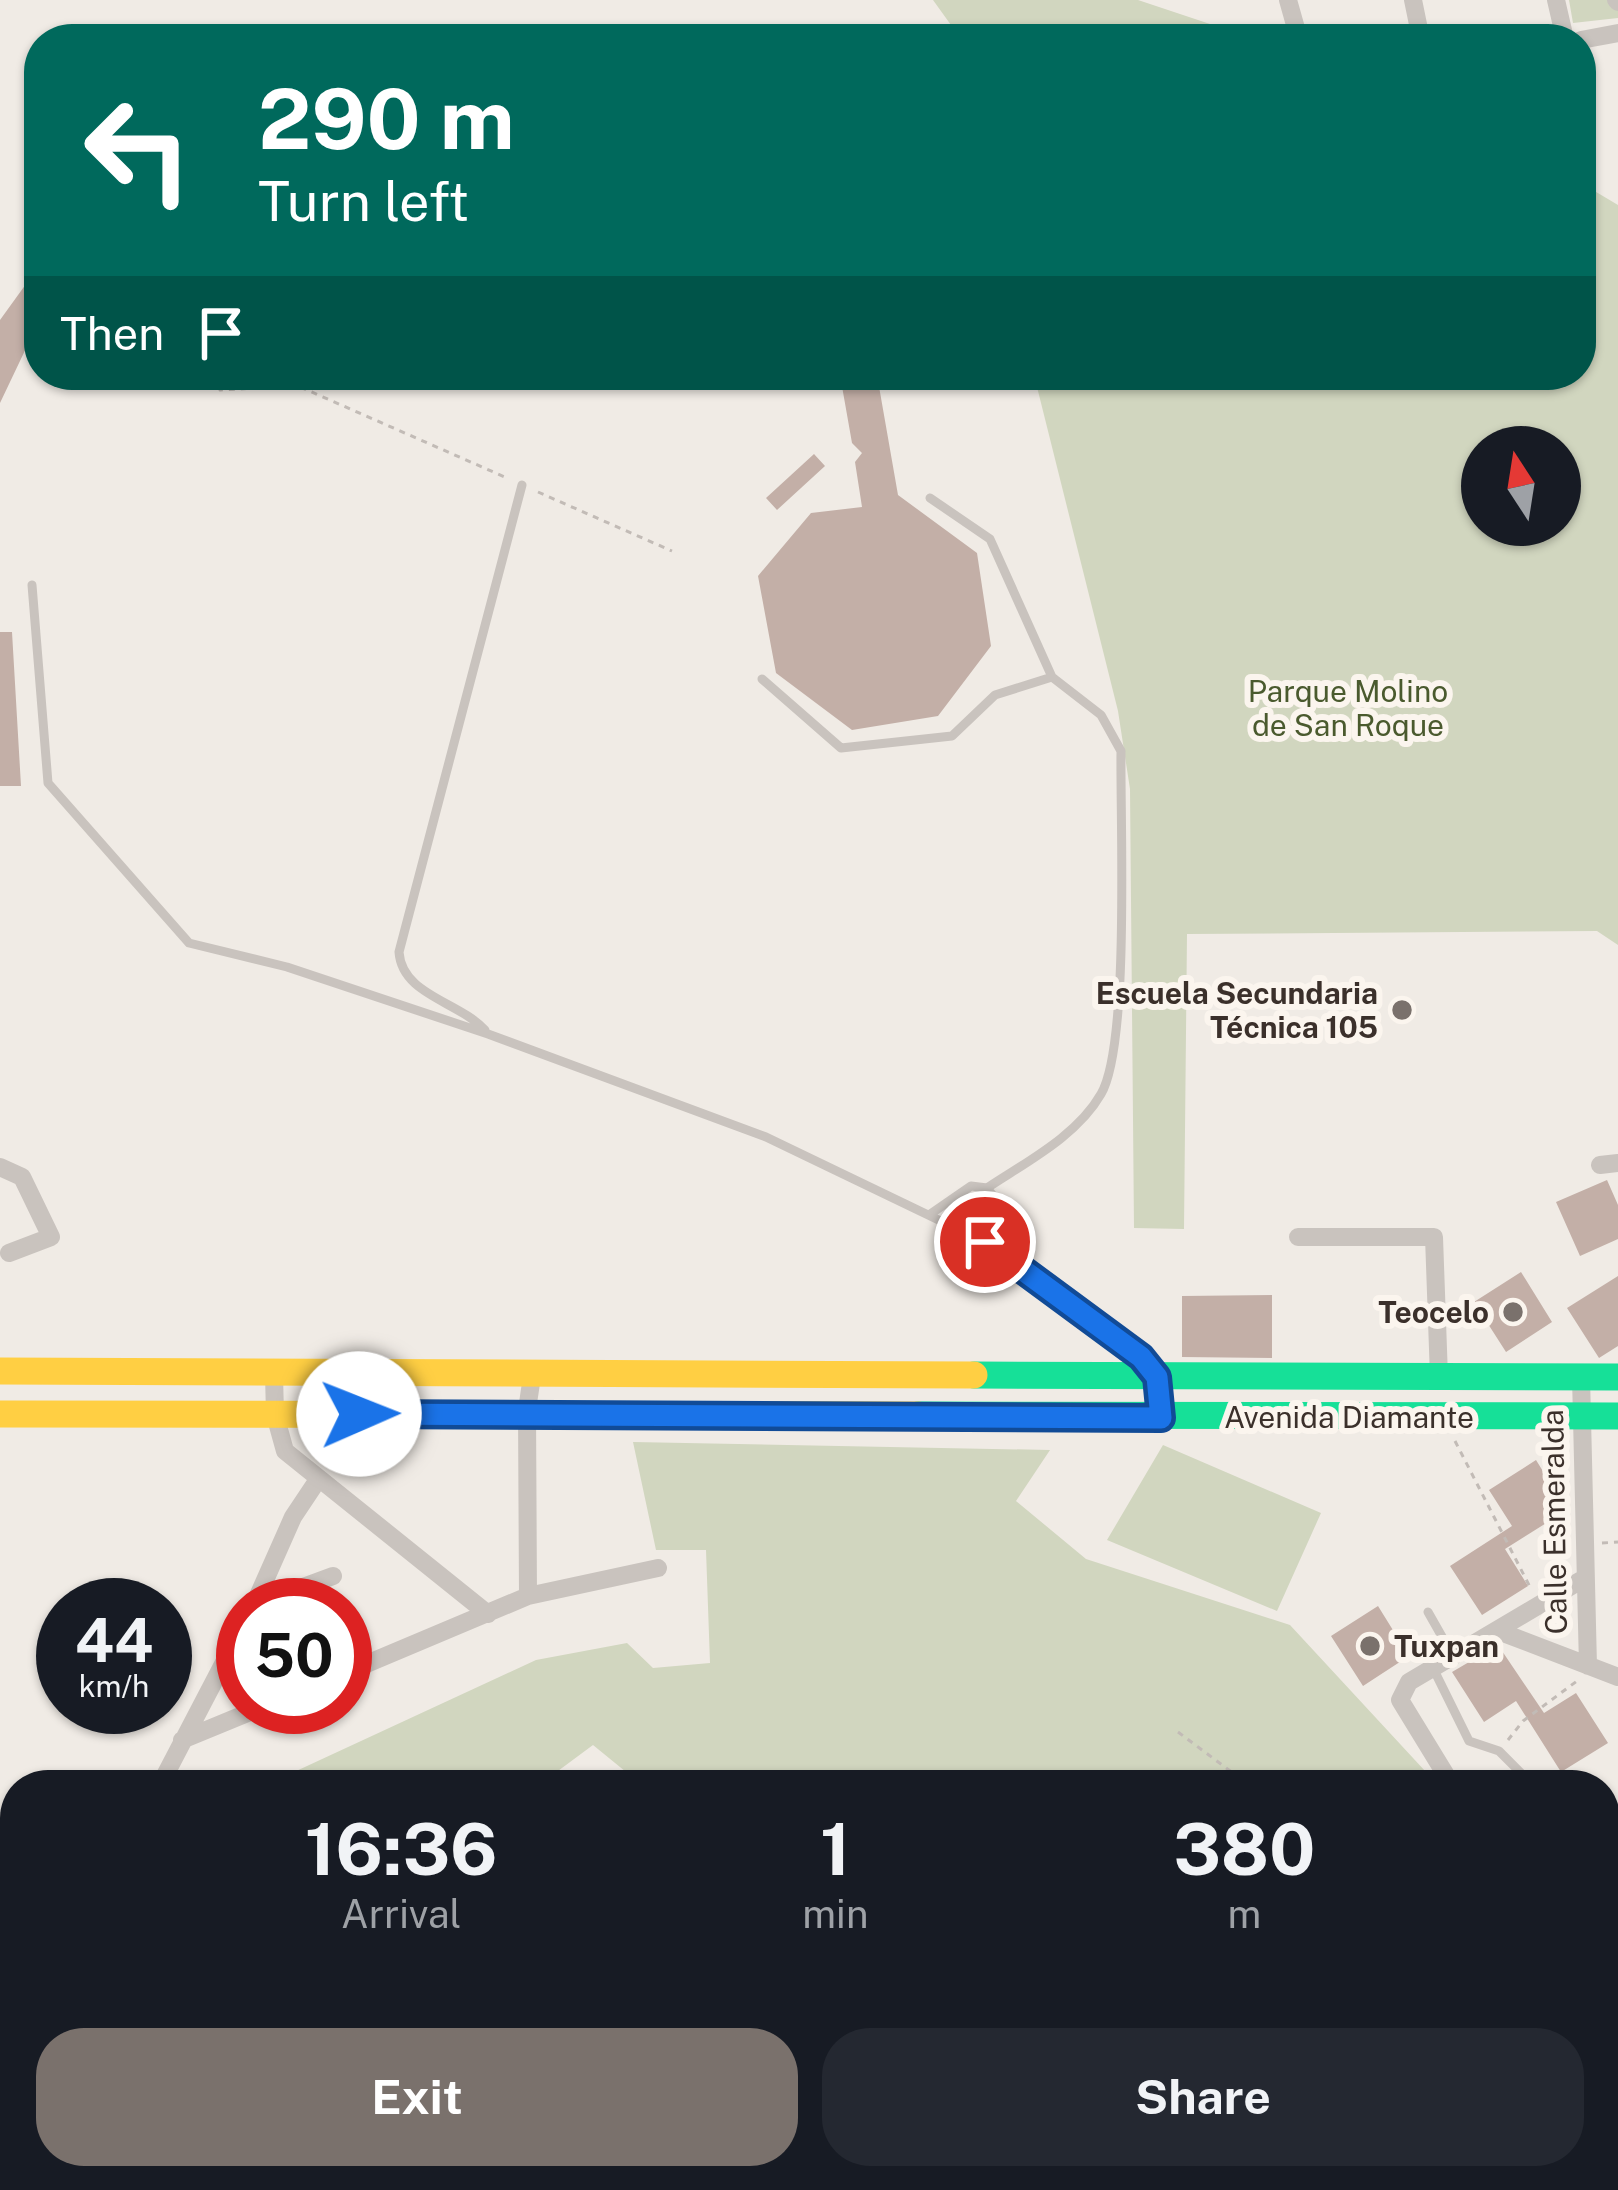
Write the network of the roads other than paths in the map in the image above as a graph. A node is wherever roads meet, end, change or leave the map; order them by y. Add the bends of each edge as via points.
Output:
1 (522, 485) road end
2 (930, 498) dead end
3 (32, 585) dead end
4 (1052, 676) junction
5 (762, 679) dead end
6 (488, 1034) junction
7 (1, 1174) edge
8 (987, 1188) junction
9 (929, 1215) junction
10 (1298, 1237) dead end
11 (985, 1242) junction
12 (9, 1253) dead end
13 (0, 1371) edge
14 (274, 1374) junction
15 (532, 1376) junction
16 (1345, 1376) junction
17 (1157, 1377) junction
18 (1439, 1377) junction
19 (1581, 1377) junction
20 (1618, 1377) edge
21 (527, 1410) junction
22 (275, 1415) junction
23 (1618, 1416) edge
24 (1346, 1417) junction
25 (1583, 1417) junction
26 (1161, 1418) junction
27 (4, 1419) edge
28 (317, 1481) junction
29 (658, 1568) dead end
30 (333, 1576) dead end
31 (266, 1578) edge
32 (328, 1578) edge
33 (1583, 1580) junction
34 (527, 1596) junction
35 (1428, 1612) dead end
36 (488, 1615) junction
37 (1498, 1631) junction
38 (1454, 1656) junction
39 (372, 1662) edge
40 (1588, 1666) junction
41 (1432, 1668) junction
42 (216, 1676) edge
43 (1618, 1677) edge
44 (216, 1726) edge
45 (182, 1740) junction
46 (167, 1770) edge
47 (1443, 1770) edge
48 (1518, 1770) edge

1 - 6 lane via 399,952 409,982 468,1012
2 - 4 lane via 990,539
3 - 6 lane via 48,784 189,943
4 - 5 lane via 995,695 952,736 841,748
4 - 8 lane via 1101,715 1121,751 1117,1036 1105,1090 1086,1116
6 - 9 lane via 766,1137
7 - 12 street via 22,1177 51,1237
8 - 9 lane via 970,1186
8 - 11 lane via 998,1202
9 - 11 lane
10 - 18 street via 1434,1237
11 - 17 lane
13 - 14 main road, Avenida Diamante
14 - 15 main road, Avenida Diamante
14 - 22 street
15 - 17 main road, Avenida Diamante
15 - 21 street
16 - 17 main road, Avenida Diamante
16 - 18 main road, Avenida Diamante
16 - 24 main road
17 - 26 lane
18 - 19 main road, Avenida Diamante
19 - 20 main road, Avenida Diamante
19 - 25 street, Calle Esmeralda
21 - 22 main road, Avenida Diamante
21 - 26 main road, Avenida Diamante
21 - 34 street
22 - 27 main road, Avenida Diamante
22 - 28 street via 285,1451
23 - 25 main road, Avenida Diamante
24 - 25 main road, Avenida Diamante
24 - 26 main road, Avenida Diamante
25 - 33 street, Calle Esmeralda
28 - 31 street
28 - 36 street
29 - 34 street
30 - 32 street
33 - 37 street
33 - 40 street, Calle Esmeralda
34 - 36 street
35 - 38 lane
36 - 39 street
37 - 38 street
37 - 40 street, Calle Esmeralda
38 - 41 street
40 - 43 street, Calle Esmeralda
41 - 47 street via 1409,1682 1400,1700
41 - 48 lane via 1468,1741 1499,1751
42 - 45 street
44 - 45 street
45 - 46 street

